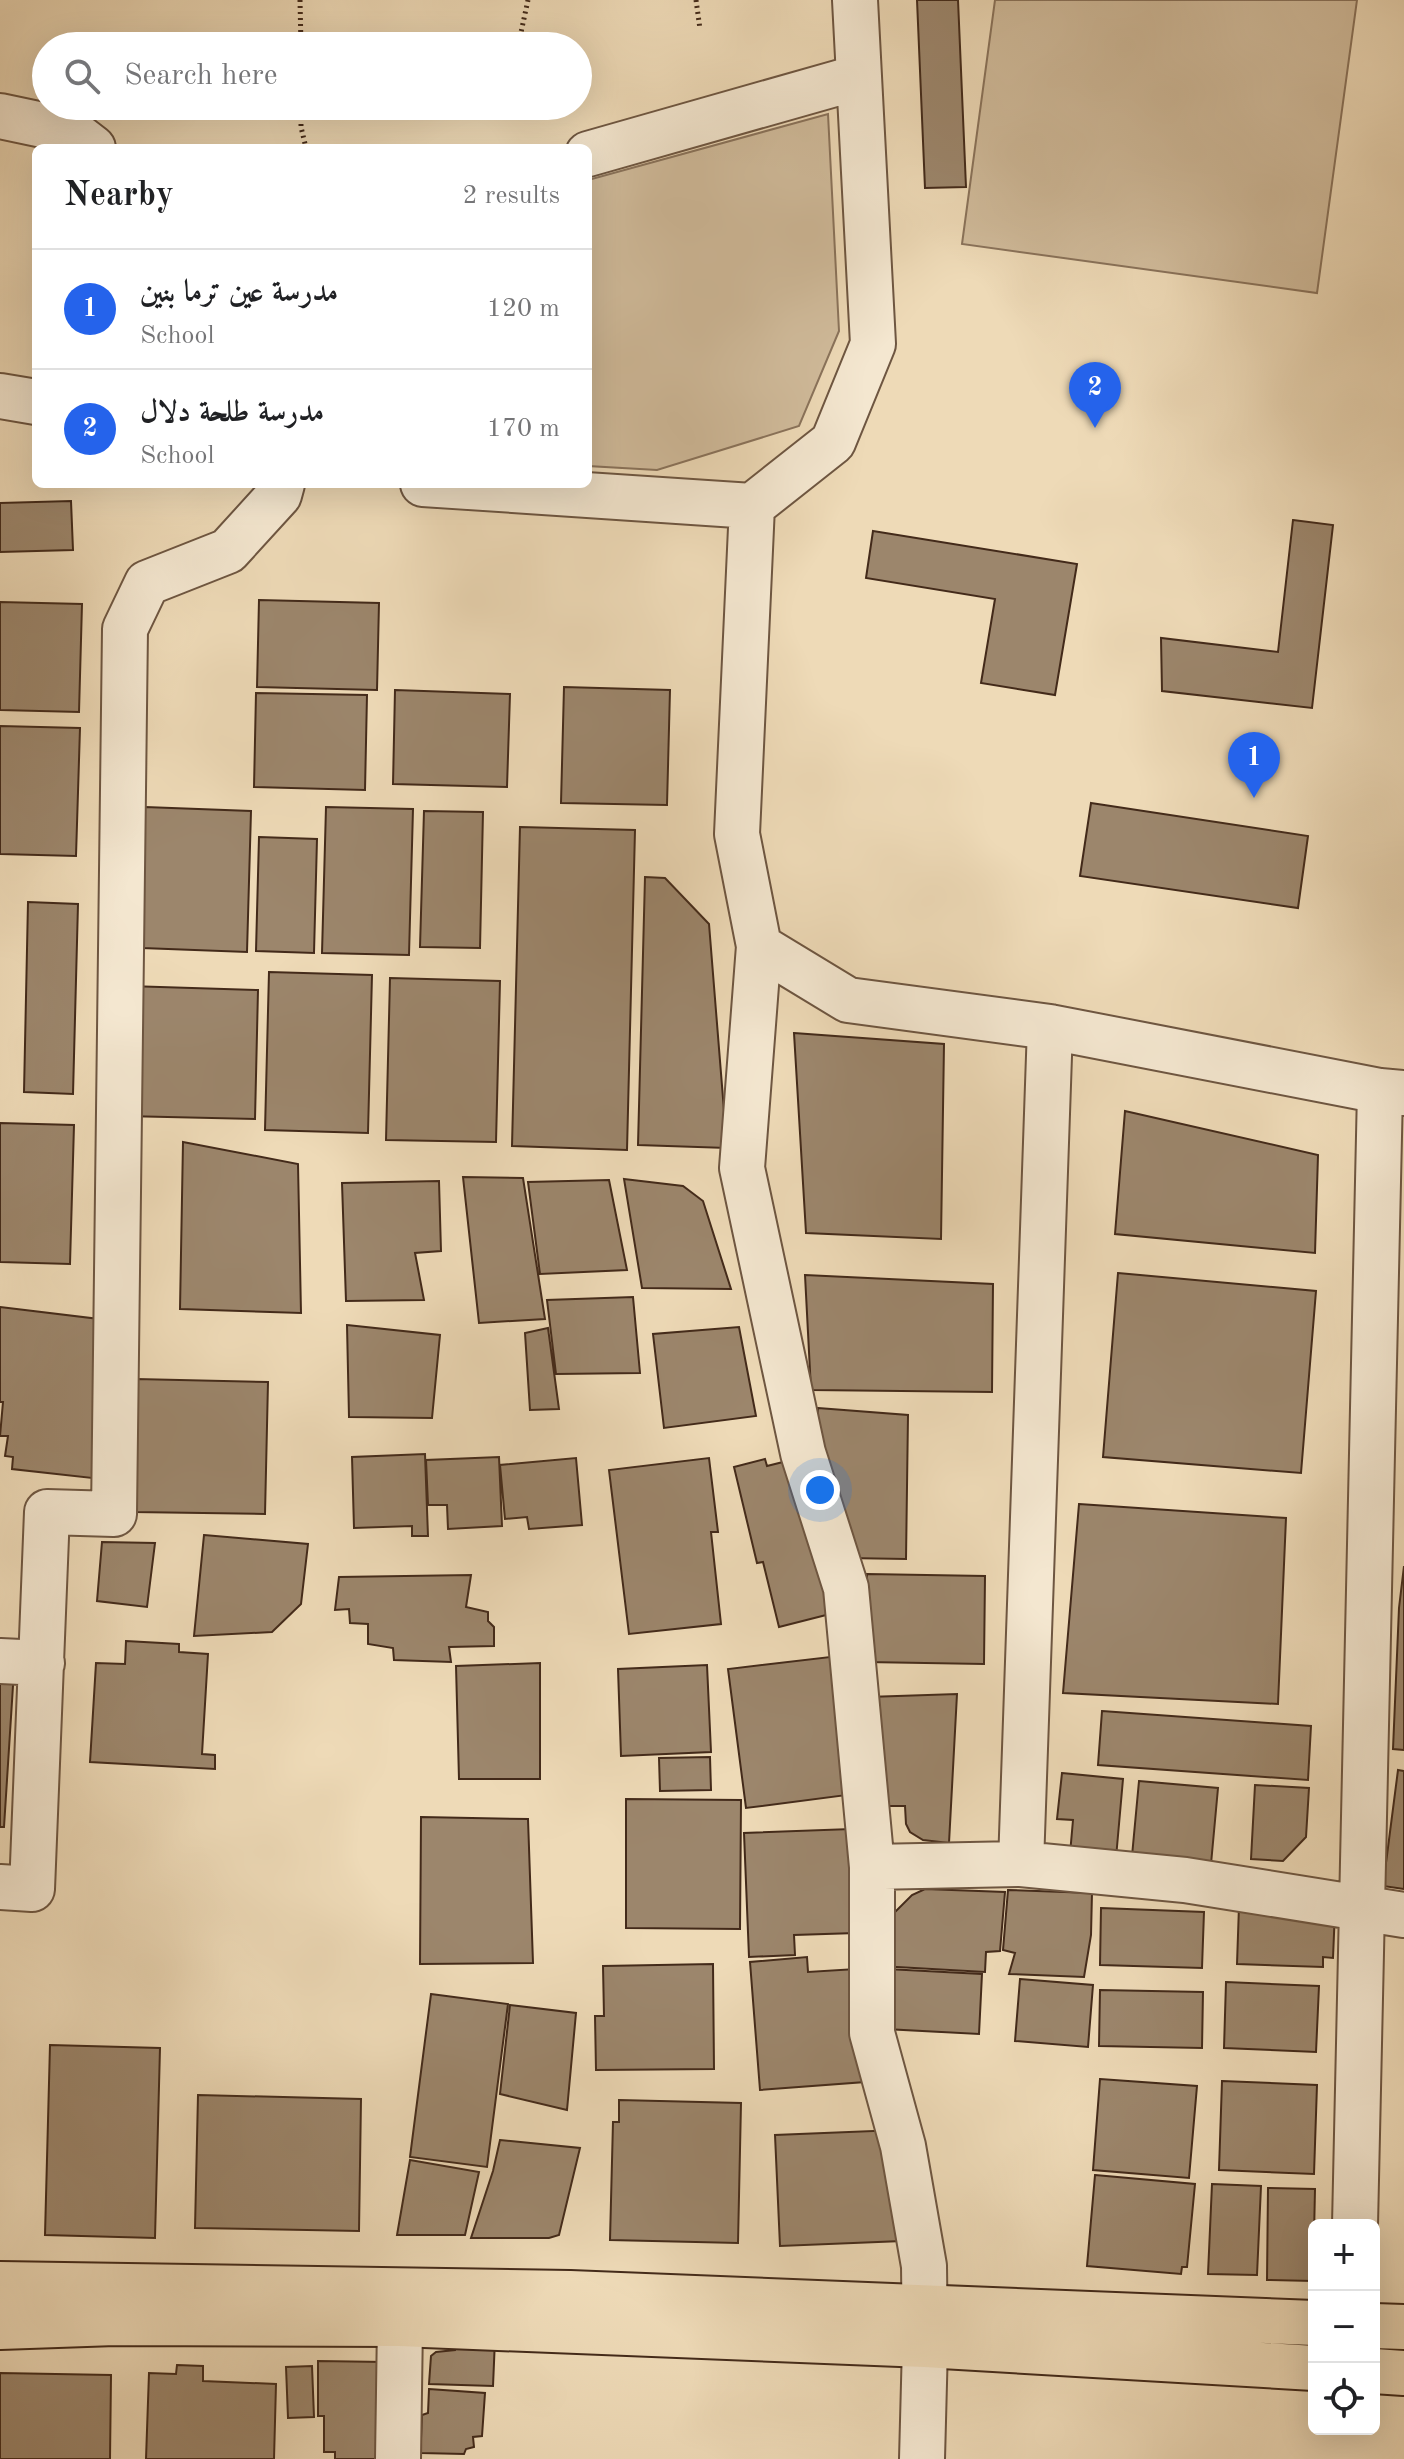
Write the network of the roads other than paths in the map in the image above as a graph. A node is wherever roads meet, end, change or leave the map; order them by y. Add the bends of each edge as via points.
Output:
1 (855, 0) edge
2 (859, 77) junction
3 (0, 116) edge
4 (88, 144) edge
5 (592, 153) edge
6 (0, 396) edge
7 (32, 401) edge
8 (281, 488) edge
9 (483, 488) edge
10 (752, 506) junction
11 (759, 946) junction
12 (1050, 1027) junction
13 (1392, 1092) edge
14 (21, 1662) edge
15 (1021, 1864) junction
16 (872, 1867) junction
17 (0, 1887) edge
18 (1384, 1912) edge
19 (1356, 2219) edge
20 (0, 2284) edge
21 (1308, 2323) edge
22 (400, 2324) junction
23 (925, 2325) junction
24 (1380, 2326) edge
25 (0, 2327) edge
26 (1404, 2327) edge
27 (1308, 2367) edge
28 (1380, 2371) edge
29 (1404, 2373) edge
30 (398, 2459) edge
31 (922, 2459) edge

1 - 2 street
2 - 5 street
2 - 10 street via 873,344 833,442
3 - 4 street via 71,131
6 - 7 street
8 - 14 street via 228,551 147,583 125,629 114,1514 47,1512
9 - 10 street
10 - 11 street via 737,834
11 - 12 street via 848,1000
11 - 16 street via 742,1168 803,1453 846,1588
12 - 13 street
12 - 15 street
13 - 18 street
14 - 17 street via 32,1889
15 - 16 street
15 - 18 street via 1185,1880
16 - 23 street via 872,2033 903,2146 924,2266
18 - 19 street
20 - 23 main road via 555,2292
21 - 23 main road
22 - 23 main road
22 - 25 main road
22 - 30 street
23 - 27 main road
23 - 31 street
24 - 26 main road
28 - 29 main road

